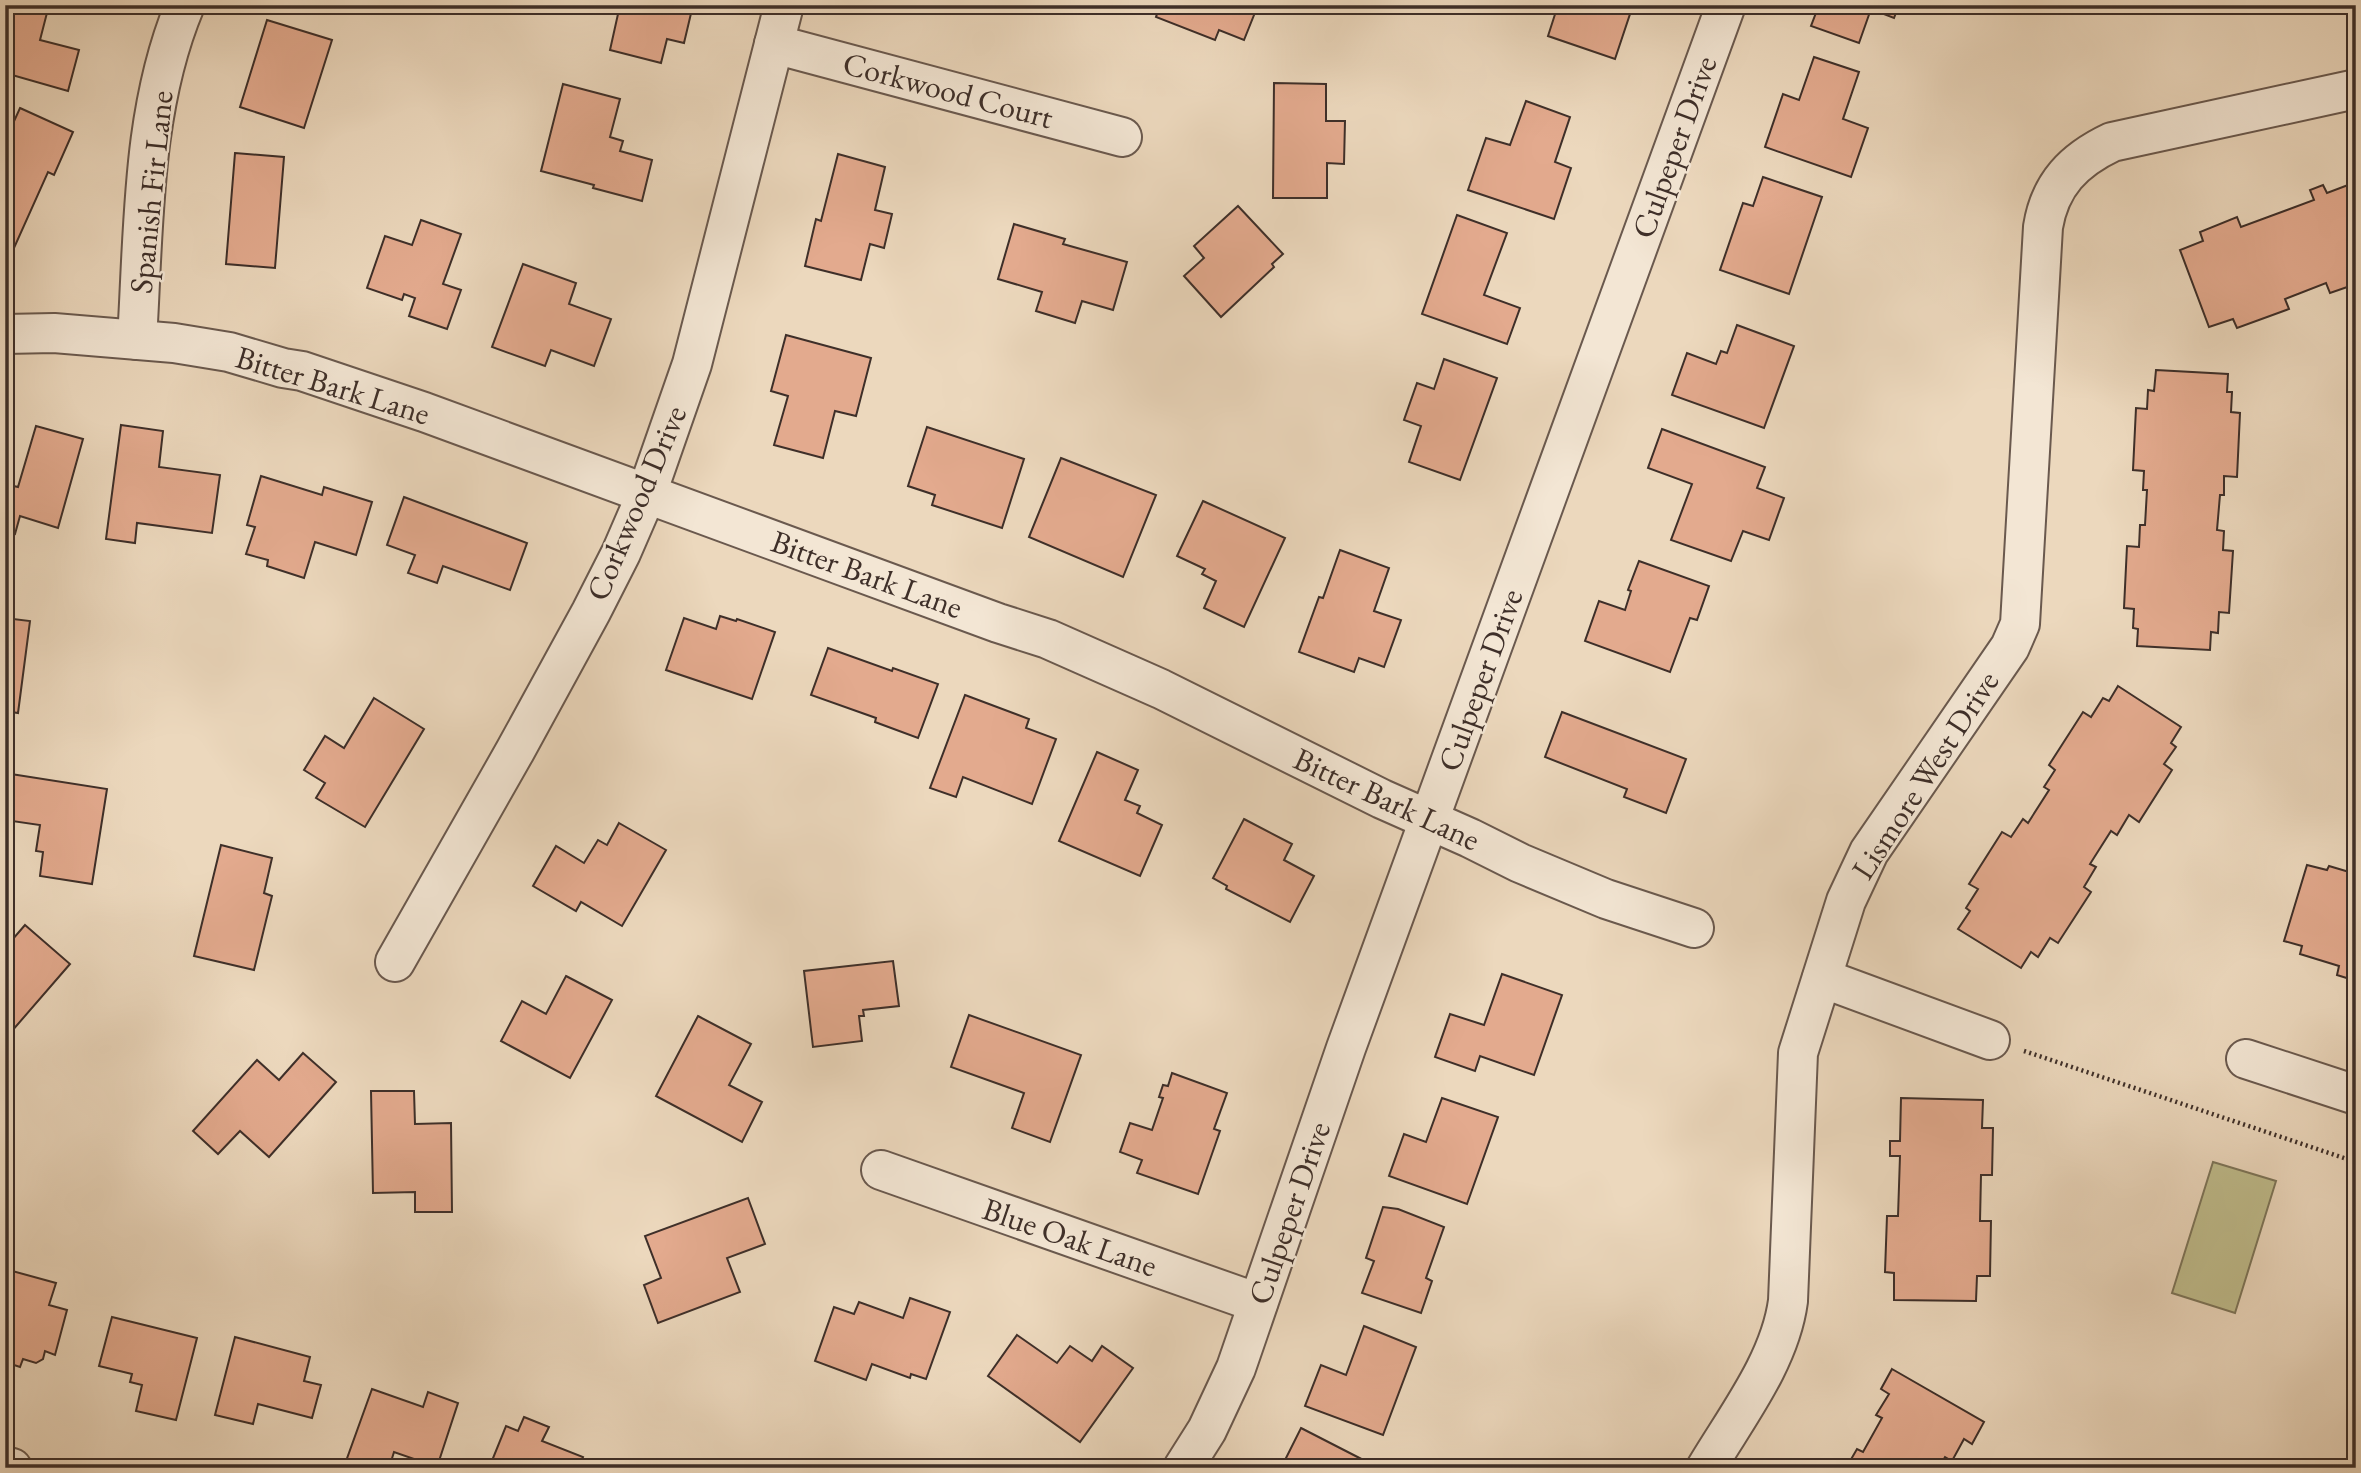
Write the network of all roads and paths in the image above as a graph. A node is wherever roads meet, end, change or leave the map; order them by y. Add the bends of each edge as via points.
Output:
1 (185, 5) edge
2 (784, 5) edge
3 (1726, 5) edge
4 (774, 44) junction
5 (2356, 89) edge
6 (1122, 137) dead end
7 (5, 334) edge
8 (137, 340) junction
9 (647, 493) junction
10 (1429, 821) junction
11 (1694, 928) dead end
12 (395, 962) dead end
13 (1822, 978) junction
14 (1990, 1040) joint
15 (2246, 1059) dead end
16 (2356, 1096) edge
17 (2356, 1162) edge
18 (881, 1170) dead end
19 (1258, 1303) junction
20 (5, 1466) edge
21 (12, 1468) edge
22 (1183, 1468) edge
23 (1706, 1468) edge

1 - 8 street, Spanish Fir Lane via 154,115
2 - 4 street, Corkwood Drive
3 - 10 street, Culpeper Drive
4 - 6 street, Corkwood Court
4 - 9 street, Corkwood Drive via 692,364
5 - 13 street, Lismore West Drive via 2112,142 2089,153 2062,179 2043,227 2020,624 2010,647 1862,864
7 - 8 street, Bitter Bark Lane via 54,332
8 - 9 street, Bitter Bark Lane via 229,352 302,371
9 - 10 street, Bitter Bark Lane via 1048,639 1210,711
9 - 12 street, Corkwood Drive via 621,552 516,751
10 - 11 street, Bitter Bark Lane via 1606,899
10 - 19 street, Culpeper Drive
13 - 14 street
13 - 23 street, Lismore West Drive via 1798,1053 1786,1315 1773,1356
14 - 17 path
15 - 16 street
18 - 19 street, Blue Oak Lane
19 - 22 street, Culpeper Drive via 1222,1399
20 - 21 street

